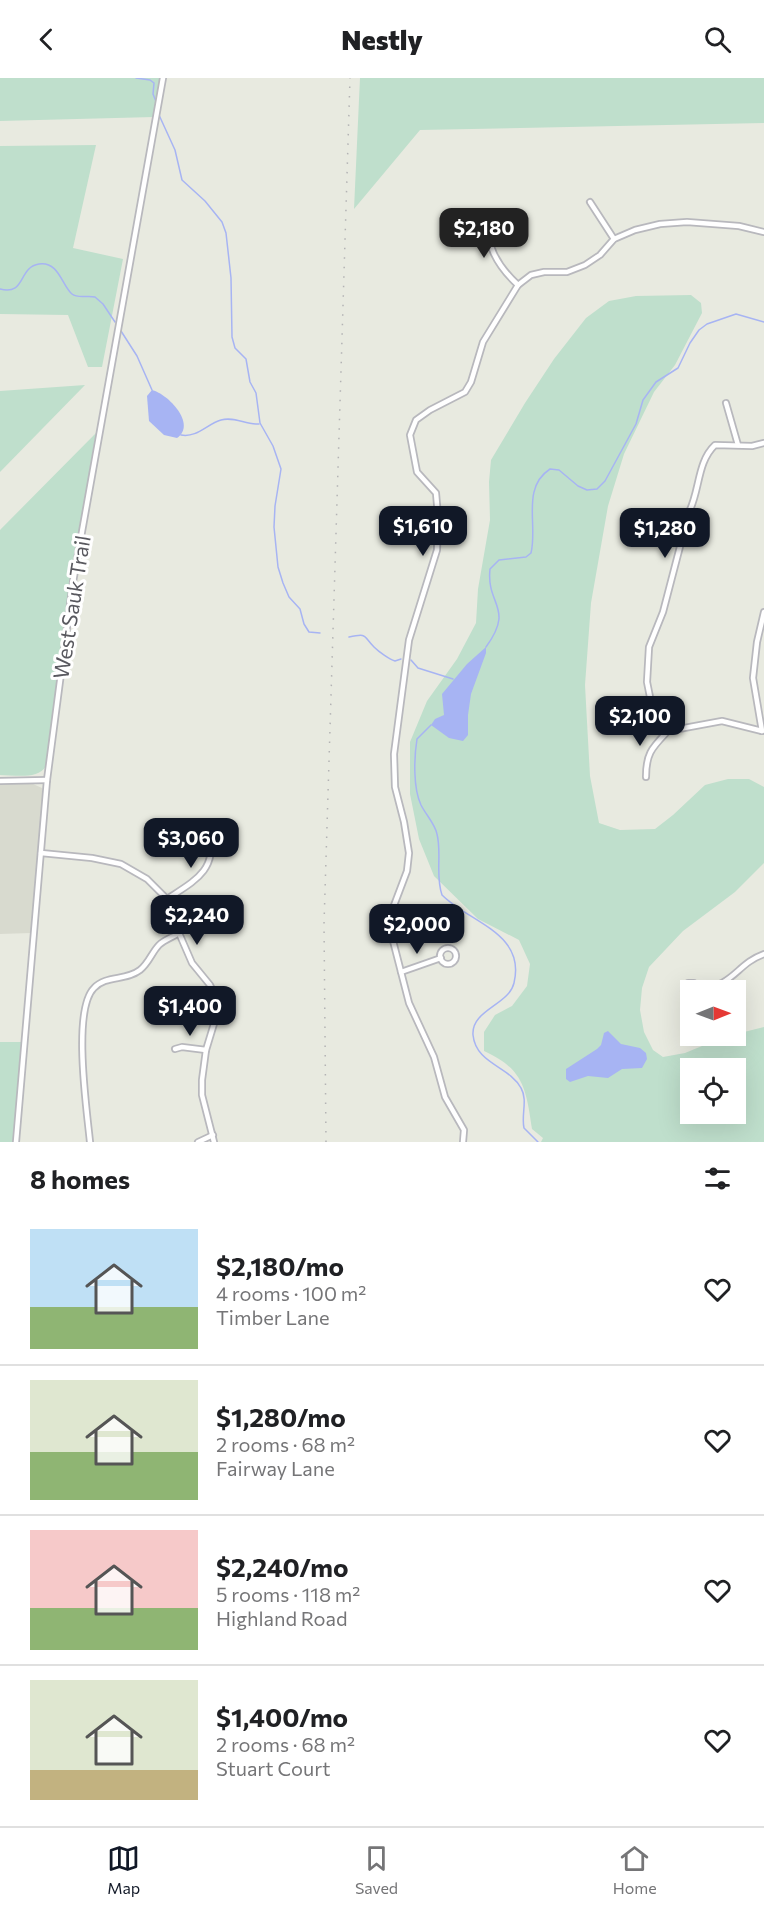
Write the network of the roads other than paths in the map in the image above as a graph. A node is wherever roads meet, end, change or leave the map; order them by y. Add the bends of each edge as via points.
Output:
1 (163, 78) edge
2 (590, 202) dead end
3 (483, 215) dead end
4 (764, 232) edge
5 (614, 239) junction
6 (518, 285) junction
7 (726, 403) dead end
8 (764, 443) edge
9 (738, 446) junction
10 (764, 612) edge
11 (668, 731) junction
12 (763, 731) edge
13 (646, 777) dead end
14 (47, 780) junction
15 (0, 781) edge
16 (210, 834) dead end
17 (41, 853) junction
18 (167, 899) junction
19 (179, 933) junction
20 (764, 954) edge
21 (441, 958) dead end
22 (401, 972) junction
23 (728, 980) edge
24 (175, 1049) dead end
25 (206, 1050) junction
26 (213, 1135) junction
27 (16, 1142) edge
28 (90, 1142) edge
29 (198, 1142) edge
30 (214, 1142) edge
31 (463, 1142) edge

1 - 14 street, West Sauk Trail via 73,582
2 - 5 street
3 - 6 street via 489,245 504,273
4 - 5 street via 687,222 634,230
5 - 6 street via 585,264 567,272 531,275
6 - 22 street via 483,342 465,392 416,420 410,435 417,472 436,493 438,516 437,550 409,640 394,754 395,787 409,853 407,871 393,908 391,933
7 - 9 street
8 - 9 street
9 - 11 street via 715,445 703,463 663,612 649,647 647,682 651,702
10 - 12 street via 753,678
11 - 12 street via 722,721
11 - 13 street via 651,748
14 - 15 street
14 - 17 street, West Sauk Trail
16 - 18 street via 213,846 209,866
17 - 18 street via 121,864 147,879
17 - 27 street, West Sauk Trail
18 - 19 street via 176,914
19 - 25 street via 192,963 216,998 216,1017
19 - 28 street via 158,945 139,971 102,981 92,989 85,1003 82,1077
20 - 23 street
21 - 22 street
22 - 31 street via 445,1097 464,1130
24 - 25 street
25 - 26 street via 202,1095
26 - 29 street
26 - 30 street

